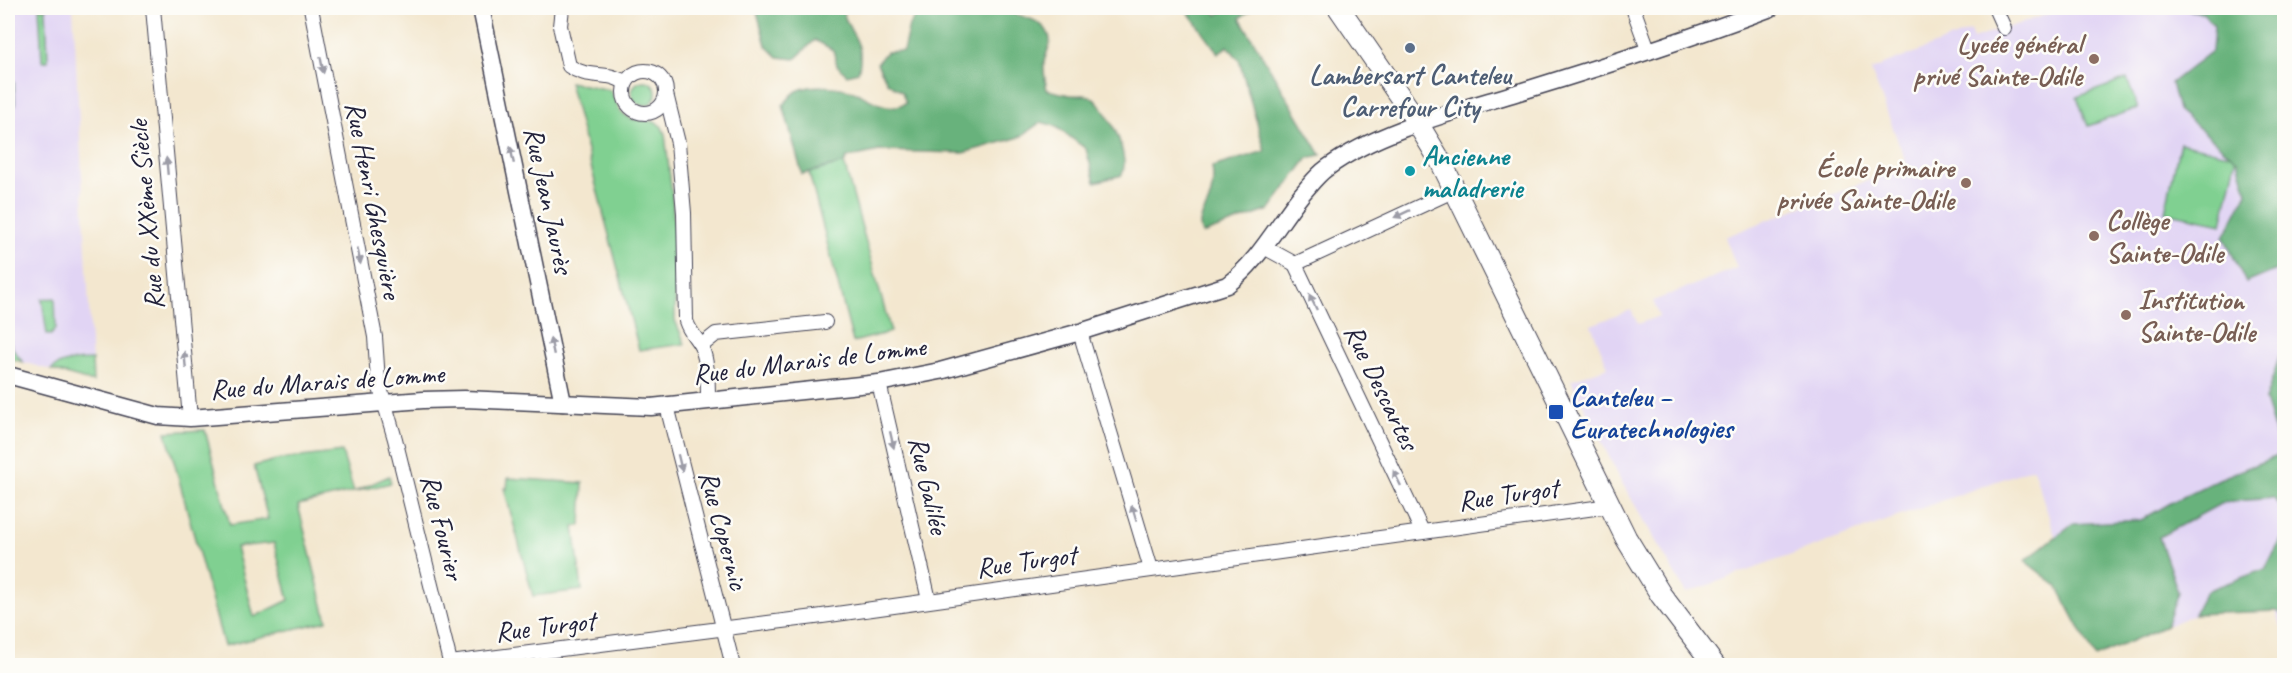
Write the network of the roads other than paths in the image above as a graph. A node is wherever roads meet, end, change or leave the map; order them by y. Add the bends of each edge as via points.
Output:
1 (153, 8) edge
2 (311, 8) edge
3 (481, 8) edge
4 (562, 8) edge
5 (1339, 8) edge
6 (1633, 8) edge
7 (1771, 8) edge
8 (1995, 8) edge
9 (2004, 28) dead end
10 (1649, 52) junction
11 (626, 82) junction
12 (666, 94) junction
13 (1419, 124) junction
14 (1455, 190) junction
15 (1264, 247) junction
16 (1295, 264) junction
17 (825, 322) dead end
18 (1080, 332) junction
19 (701, 346) junction
20 (8, 375) edge
21 (879, 383) junction
22 (708, 400) junction
23 (383, 403) junction
24 (563, 403) junction
25 (667, 406) junction
26 (190, 418) junction
27 (1609, 506) junction
28 (1422, 531) junction
29 (1151, 569) junction
30 (929, 600) junction
31 (723, 628) junction
32 (450, 664) edge
33 (733, 666) edge
34 (1715, 666) edge

26 -> 1 street, Rue du XXème Siècle
2 -> 23 street, Rue Henri Ghesquière via 375,337
24 -> 3 street, Rue Jean Jaurès
4 - 11 street via 560,26 569,66 578,72
5 - 13 main road
6 - 10 street
7 - 10 street, Rue du Marais de Lomme
8 - 9 street
10 - 13 street, Rue du Marais de Lomme
11 - 12 street via 637,72 651,72 662,81
11 - 12 street via 626,102 642,114 660,107
12 - 19 street via 678,143 686,321
13 - 14 main road
13 - 15 street, Rue du Marais de Lomme via 1325,169 1287,212
14 -> 16 street
14 - 27 main road
15 - 16 street
15 - 18 street, Rue du Marais de Lomme via 1227,285
28 -> 16 street, Rue Descartes
17 - 19 street via 716,334
18 - 21 street, Rue du Marais de Lomme via 940,371
29 -> 18 street
19 - 22 street
20 - 26 street, Rue du Marais de Lomme via 158,416
21 - 22 street, Rue du Marais de Lomme
21 -> 30 street, Rue Galilée
22 - 25 street, Rue du Marais de Lomme
23 - 24 street, Rue du Marais de Lomme via 464,399
23 - 26 street, Rue du Marais de Lomme
23 - 32 street, Rue Fourier
24 - 25 street, Rue du Marais de Lomme
25 -> 31 street, Rue Copernic
27 - 28 street, Rue Turgot
27 - 34 main road via 1646,573
28 - 29 street, Rue Turgot
29 - 30 street, Rue Turgot
30 - 31 street, Rue Turgot
31 - 32 street, Rue Turgot
31 - 33 street, Rue Copernic

